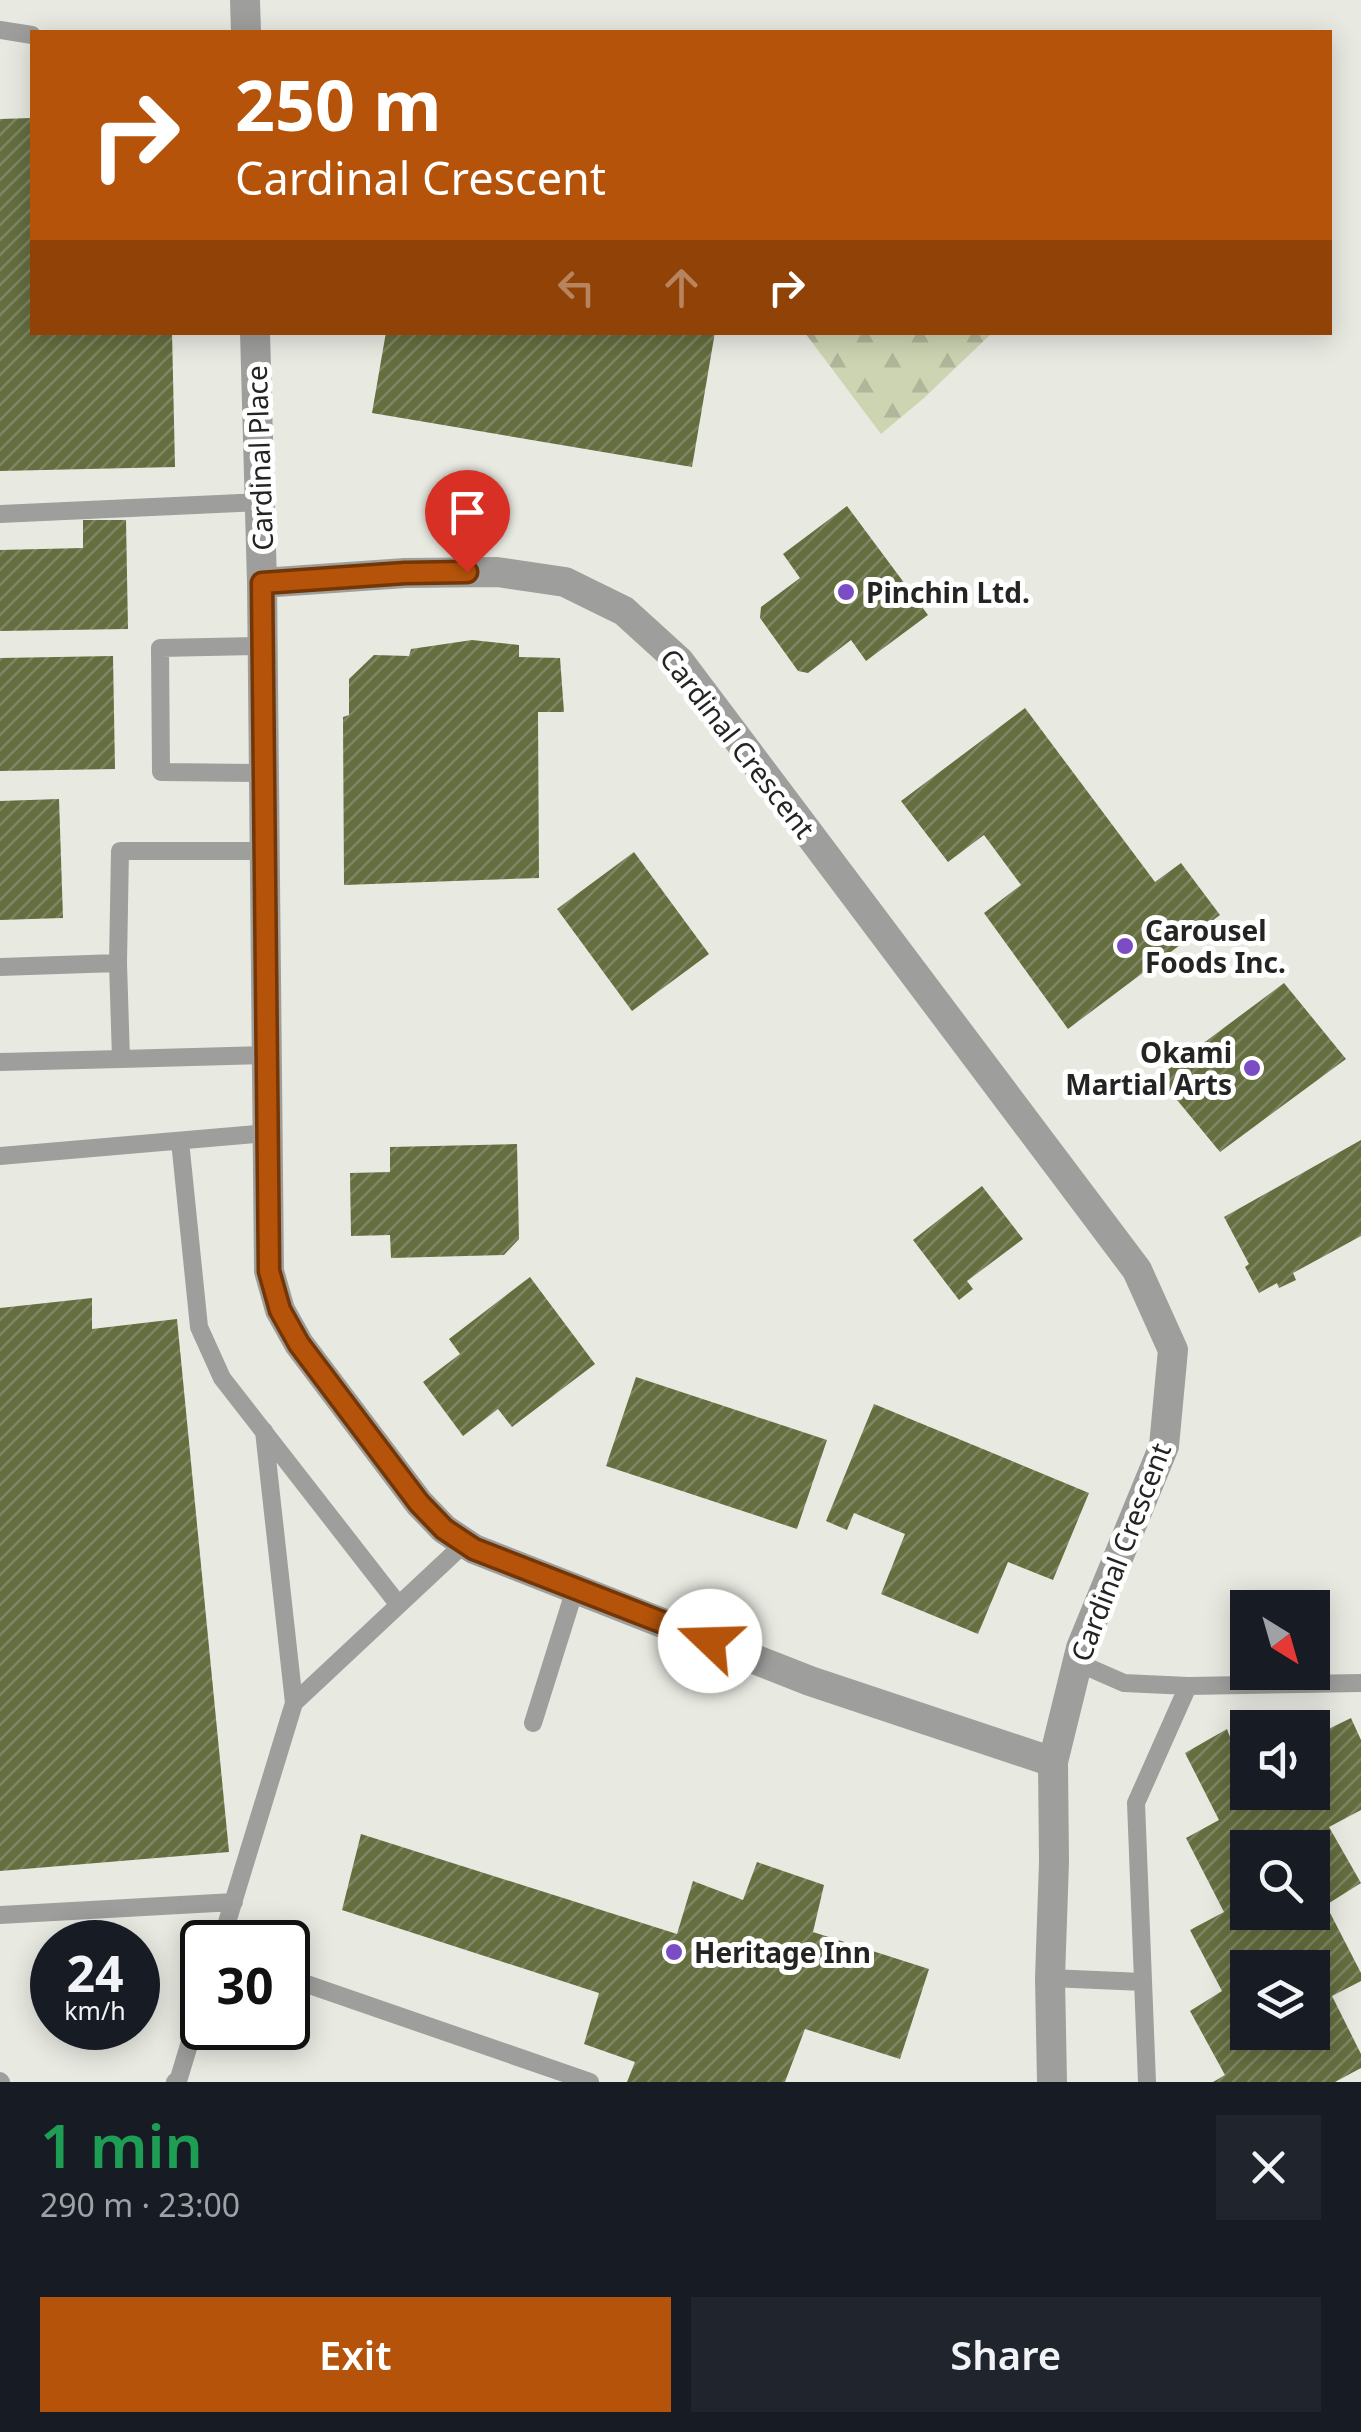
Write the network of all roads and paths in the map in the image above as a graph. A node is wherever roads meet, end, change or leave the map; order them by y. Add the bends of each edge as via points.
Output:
1 (245, 0) edge
2 (0, 30) edge
3 (246, 30) edge
4 (30, 35) edge
5 (255, 335) edge
6 (260, 502) junction
7 (0, 514) edge
8 (262, 583) junction
9 (262, 646) junction
10 (264, 773) junction
11 (265, 852) junction
12 (118, 964) junction
13 (0, 967) edge
14 (266, 1055) junction
15 (121, 1059) junction
16 (0, 1062) edge
17 (267, 1133) junction
18 (180, 1141) junction
19 (0, 1156) edge
20 (264, 1432) junction
21 (465, 1543) junction
22 (575, 1589) junction
23 (398, 1604) junction
24 (1076, 1662) junction
25 (1361, 1683) edge
26 (1188, 1686) junction
27 (294, 1704) junction
28 (533, 1724) dead end
29 (1053, 1762) junction
30 (234, 1902) junction
31 (0, 1915) edge
32 (228, 1920) edge
33 (1050, 1978) junction
34 (1143, 1982) junction
35 (310, 1985) edge
36 (188, 2050) edge
37 (175, 2082) edge
38 (590, 2082) edge
39 (1052, 2082) edge
40 (1147, 2082) edge

1 - 3 street
2 - 4 lane
5 - 6 street, Cardinal Place
6 - 7 lane
6 - 8 street, Cardinal Place
8 - 9 street
8 - 24 street, Cardinal Crescent via 498,572 565,582 624,611 680,660 1138,1270 1173,1350 1164,1446
9 - 10 street
9 - 10 lane via 160,648 161,772
10 - 11 street
11 - 12 lane via 120,851
11 - 14 street
12 - 13 lane
12 - 15 lane
14 - 15 lane
14 - 17 street
15 - 16 lane
17 - 18 lane
17 - 21 street via 269,1271 280,1310 419,1503
18 - 19 lane
18 - 20 lane via 199,1327 222,1378
20 - 23 lane
20 - 27 lane
21 - 22 street
21 - 23 lane
22 - 28 lane
22 - 29 street via 810,1681
23 - 27 lane
24 - 26 lane via 1124,1683
24 - 29 street, Cardinal Crescent
25 - 26 lane
26 - 34 lane via 1136,1803
27 - 30 lane
29 - 33 street, Cardinal Crescent
30 - 31 lane
30 - 32 lane
33 - 34 lane
33 - 39 street, Cardinal Crescent
34 - 40 lane
35 - 38 lane
36 - 37 lane

